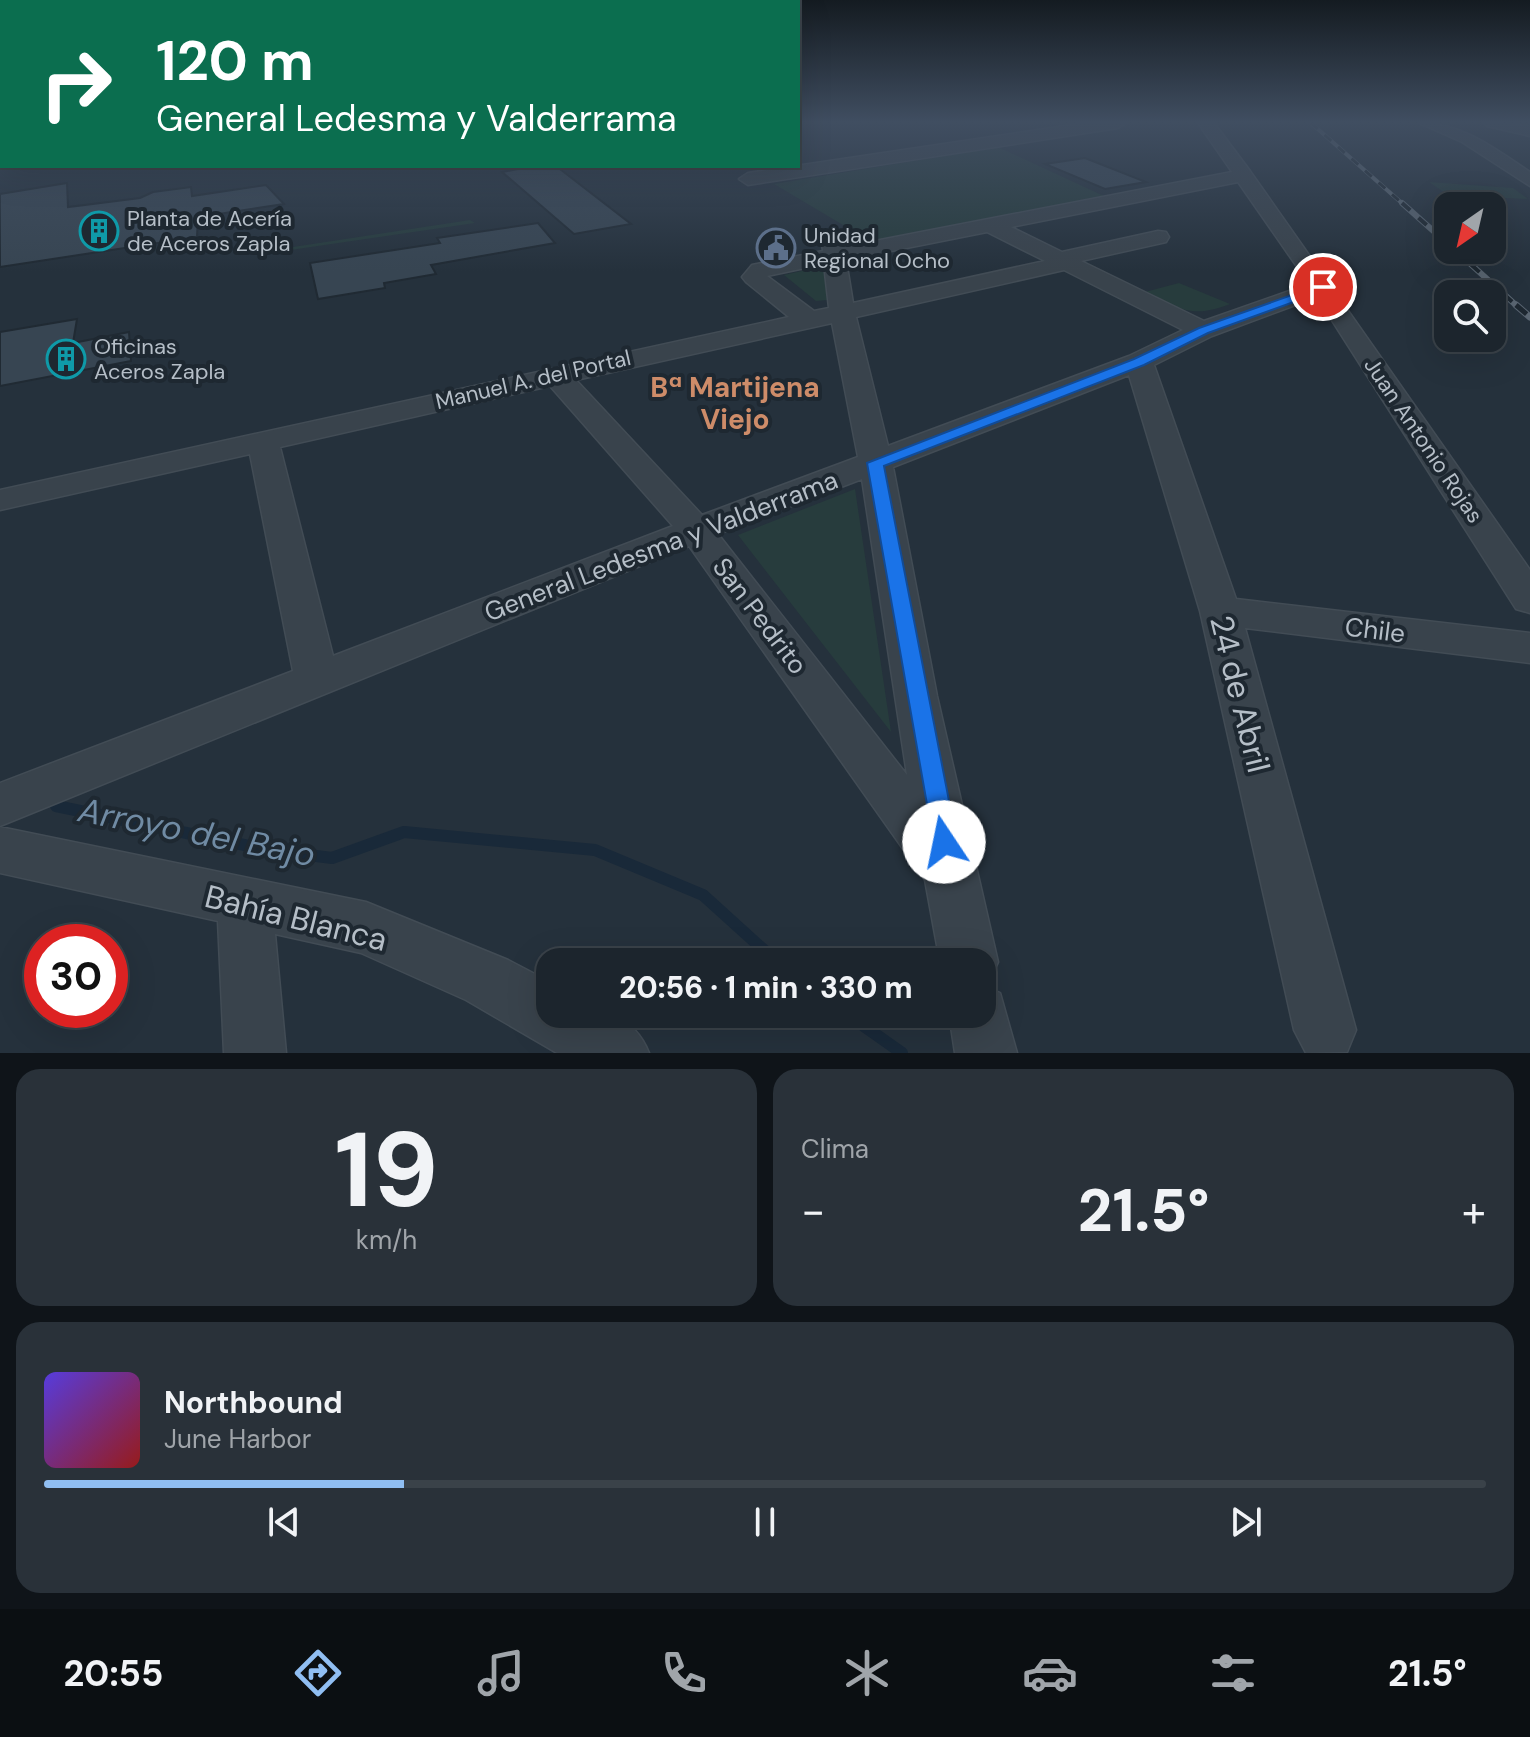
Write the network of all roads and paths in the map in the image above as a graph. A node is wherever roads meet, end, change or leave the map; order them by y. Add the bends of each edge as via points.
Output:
1 (793, 172) edge
2 (1242, 172) edge
3 (1244, 175) junction
4 (748, 179) dead end
5 (1187, 185) junction
6 (1275, 218) junction
7 (990, 225) junction
8 (1158, 237) dead end
9 (833, 245) junction
10 (1062, 261) junction
11 (1323, 287) junction
12 (825, 315) junction
13 (1203, 330) junction
14 (1139, 362) junction
15 (554, 374) junction
16 (263, 441) junction
17 (876, 463) junction
18 (0, 500) edge
19 (696, 530) junction
20 (1530, 600) edge
21 (1220, 611) junction
22 (1530, 648) edge
23 (317, 680) junction
24 (0, 805) edge
25 (0, 850) edge
26 (950, 871) junction
27 (245, 904) junction
28 (966, 946) edge
29 (982, 1028) edge
30 (1325, 1030) dead end
31 (255, 1053) edge
32 (618, 1053) edge
33 (986, 1053) edge

1 - 4 street
2 - 3 street, Juan Antonio Rojas
3 - 5 street
3 - 6 street, Juan Antonio Rojas
5 - 6 street
5 - 7 street
6 - 11 street, Juan Antonio Rojas
7 - 9 street
7 - 10 street
8 - 10 street, Manuel A. del Portal
9 - 12 street
9 - 12 street via 760,270 754,277
10 - 12 street, Manuel A. del Portal
10 - 13 street
11 - 13 street, General Ledesma y Valderrama
11 - 20 street, Juan Antonio Rojas
12 - 15 street, Manuel A. del Portal
12 - 17 street
13 - 14 street, General Ledesma y Valderrama
14 - 17 street, General Ledesma y Valderrama
14 - 21 street, 24 de Abril
15 - 16 street, Manuel A. del Portal
15 - 19 street, San Pedrito
16 - 18 street, Manuel A. del Portal
16 - 23 street
17 - 19 street, General Ledesma y Valderrama
17 - 26 street
19 - 23 street, General Ledesma y Valderrama
19 - 26 street, San Pedrito
21 - 22 street, Chile
21 - 30 street, 24 de Abril
23 - 24 street, General Ledesma y Valderrama
25 - 27 street, Bahía Blanca
26 - 28 street
27 - 31 street
27 - 32 street, Bahía Blanca via 366,928 487,980
29 - 33 street

